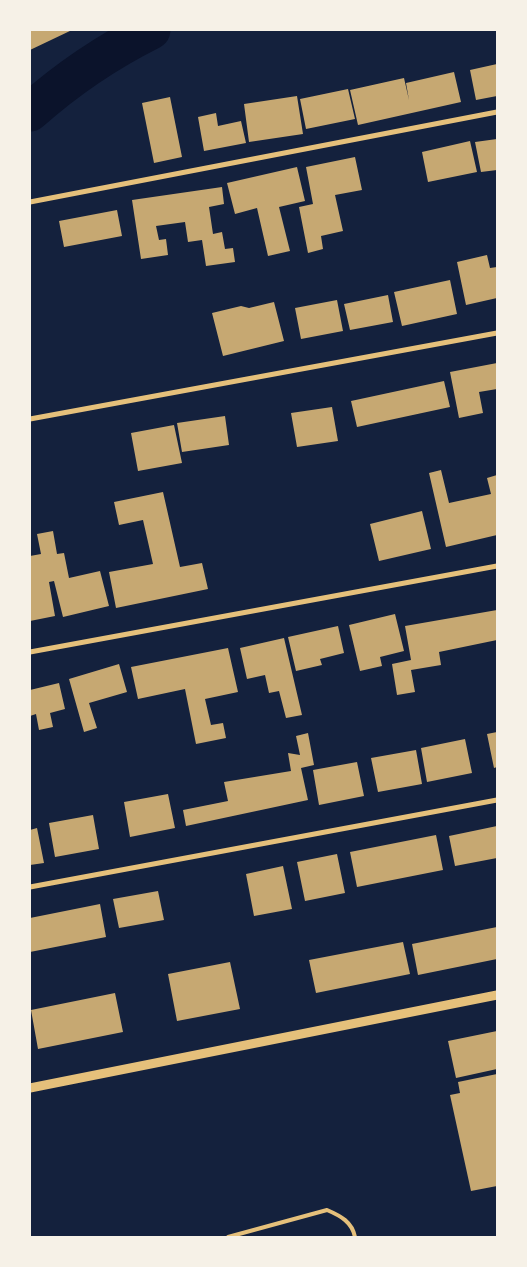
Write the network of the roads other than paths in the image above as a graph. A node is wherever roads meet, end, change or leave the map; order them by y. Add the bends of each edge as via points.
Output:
1 (497, 112) edge
2 (30, 202) edge
3 (497, 333) edge
4 (30, 419) edge
5 (497, 566) edge
6 (30, 652) edge
7 (497, 800) edge
8 (30, 887) edge
9 (497, 995) edge
10 (30, 1088) edge
11 (228, 1237) edge
12 (355, 1237) edge

1 - 2 street
3 - 4 street
5 - 6 street
7 - 8 street
9 - 10 street
11 - 12 lane via 327,1210 341,1216 353,1228

